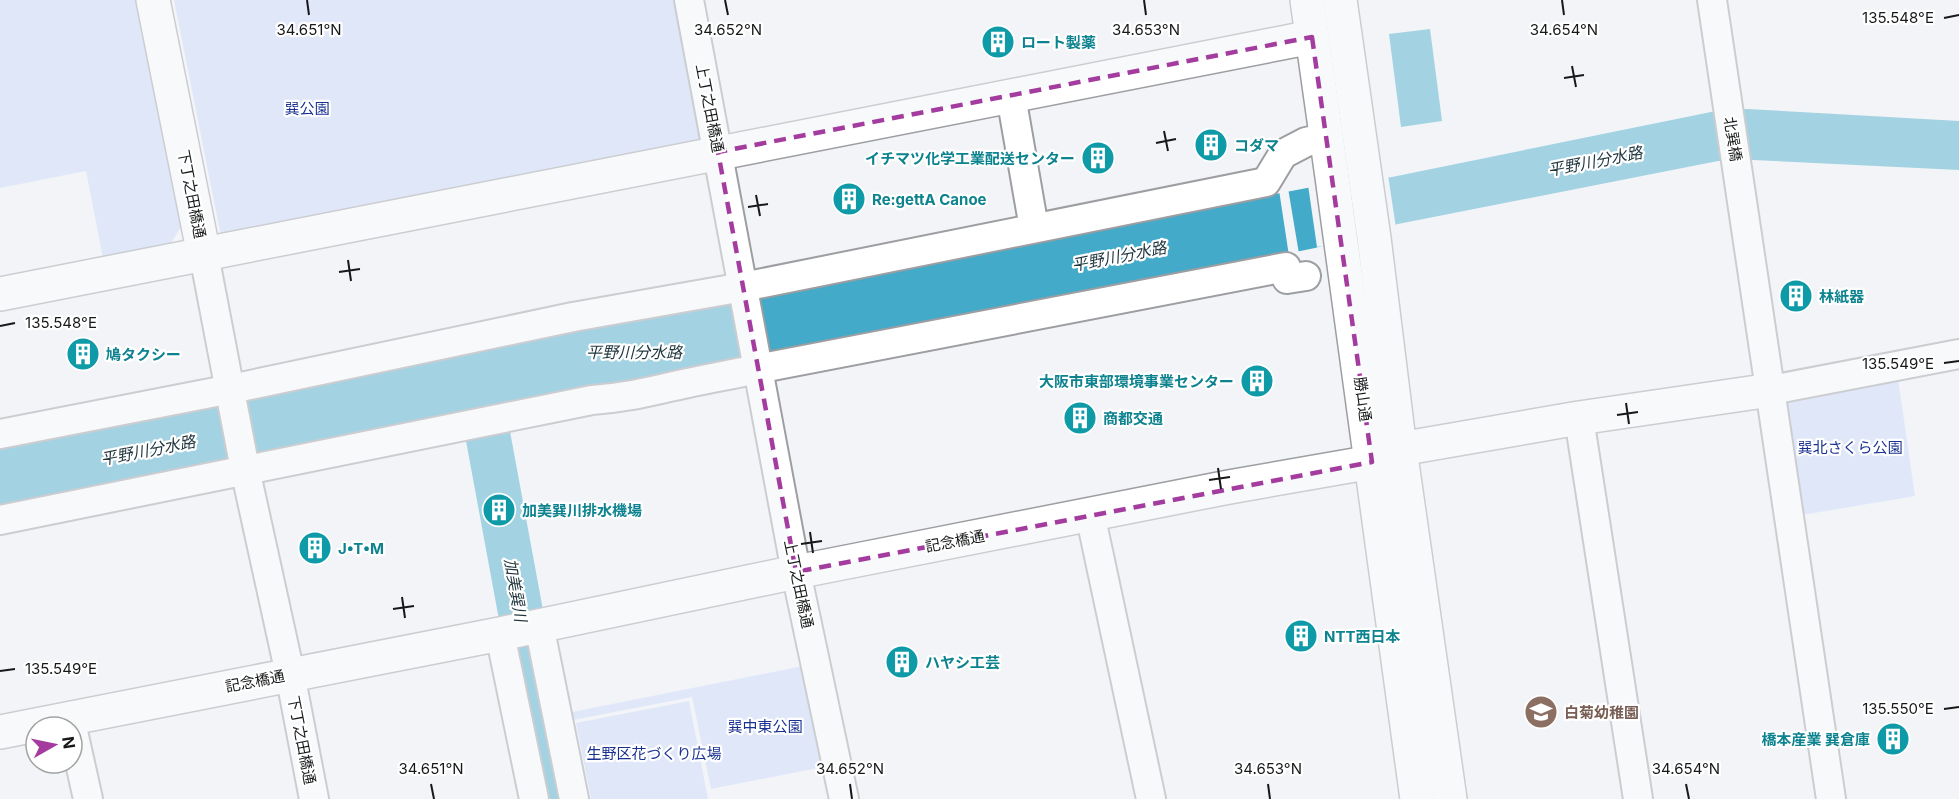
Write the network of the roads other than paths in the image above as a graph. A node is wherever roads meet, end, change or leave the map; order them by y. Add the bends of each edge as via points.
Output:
1 (153, 0) edge
2 (688, 0) edge
3 (1307, 0) edge
4 (1340, 0) edge
5 (1712, 0) edge
6 (1312, 37) junction
7 (1011, 96) junction
8 (1328, 137) junction
9 (718, 152) junction
10 (1034, 228) junction
11 (204, 255) junction
12 (1306, 276) dead end
13 (743, 288) junction
14 (0, 294) edge
15 (1959, 354) edge
16 (757, 367) junction
17 (231, 389) junction
18 (1771, 390) junction
19 (1579, 418) junction
20 (0, 434) edge
21 (1386, 456) junction
22 (245, 469) junction
23 (1090, 514) junction
24 (0, 520) edge
25 (796, 572) junction
26 (520, 629) junction
27 (290, 674) junction
28 (84, 715) edge
29 (24, 727) edge
30 (0, 732) edge
31 (83, 775) edge
32 (88, 799) edge
33 (314, 799) edge
34 (534, 799) edge
35 (574, 799) edge
36 (844, 799) edge
37 (1151, 799) edge
38 (1417, 799) edge
39 (1450, 799) edge
40 (1638, 799) edge
41 (1831, 799) edge

1 - 11 street, 下丁之田橋通
2 - 9 street, 上丁之田橋通
3 - 6 street, 勝山通
4 - 21 street, 勝山通 via 1374,238
5 - 18 street, 北巽橋
6 - 7 street
6 - 8 street, 勝山通
7 - 9 street
7 - 10 street
8 - 10 street via 1306,142 1283,154 1266,182
8 - 21 street, 勝山通 via 1341,243
9 - 11 street
9 - 13 street, 上丁之田橋通
10 - 13 street
11 - 14 street
11 - 17 street, 下丁之田橋通
12 - 16 street via 1287,279 1286,267
13 - 16 street, 上丁之田橋通
13 - 17 street via 573,317
15 - 18 street
16 - 22 street via 644,394 592,400
16 - 25 street, 上丁之田橋通
17 - 20 street
17 - 22 street, 下丁之田橋通
18 - 19 street, 記念橋通
18 - 41 street, 北巽橋
19 - 21 street, 記念橋通
19 - 40 street
21 - 23 street, 記念橋通
21 - 38 street, 勝山通
21 - 39 street, 勝山通
22 - 24 street
22 - 27 street, 下丁之田橋通
23 - 25 street, 記念橋通
23 - 37 street
25 - 26 street, 記念橋通
25 - 36 street, 上丁之田橋通
26 - 27 street, 記念橋通
26 - 34 street
26 - 35 street
27 - 28 street, 記念橋通
27 - 33 street, 下丁之田橋通
29 - 30 street, 記念橋通
31 - 32 street

